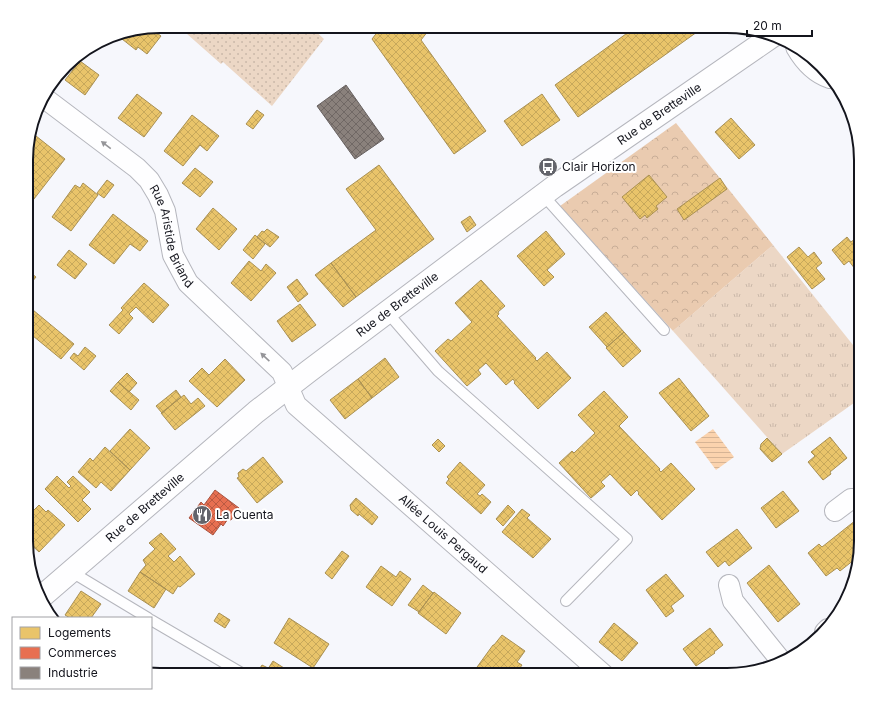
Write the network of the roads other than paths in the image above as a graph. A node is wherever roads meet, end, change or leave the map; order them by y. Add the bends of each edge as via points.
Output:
1 (767, 40) edge
2 (805, 60) edge
3 (820, 74) edge
4 (48, 101) edge
5 (543, 195) junction
6 (387, 312) junction
7 (664, 330) dead end
8 (288, 387) junction
9 (854, 498) edge
10 (835, 512) dead end
11 (70, 571) junction
12 (729, 585) dead end
13 (45, 594) edge
14 (566, 601) dead end
15 (146, 617) edge
16 (152, 621) edge
17 (778, 657) edge
18 (233, 668) edge
19 (596, 668) edge

1 - 5 main road, Rue de Bretteville
2 - 3 street
8 -> 4 street, Rue Aristide Briand via 282,372 188,283 173,255 165,211 149,180 137,168
5 - 6 main road, Rue de Bretteville
5 - 7 lane via 609,275
6 - 8 main road, Rue de Bretteville
6 - 14 lane via 438,371 627,539
8 - 11 main road, Rue de Bretteville
8 - 19 street, Allée Louis Pergaud via 296,405
9 - 10 street
11 - 13 main road, Rue de Bretteville
11 - 15 lane
12 - 17 street via 734,601
16 - 18 lane

